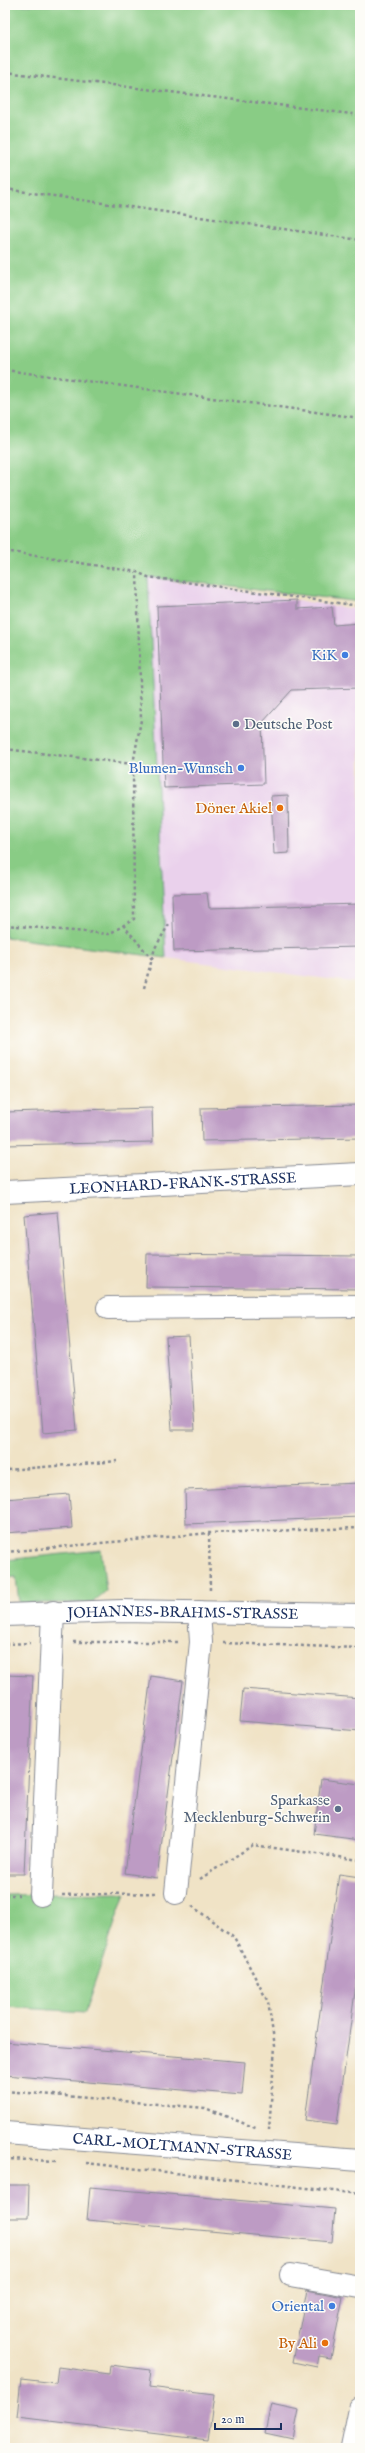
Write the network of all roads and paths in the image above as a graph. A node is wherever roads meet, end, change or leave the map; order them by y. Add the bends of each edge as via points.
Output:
1 (5, 72) edge
2 (360, 115) edge
3 (5, 189) edge
4 (360, 240) edge
5 (5, 370) edge
6 (360, 418) edge
7 (5, 551) edge
8 (137, 572) junction
9 (360, 606) edge
10 (5, 749) edge
11 (132, 764) junction
12 (169, 924) dead end
13 (5, 925) edge
14 (123, 925) junction
15 (152, 959) junction
16 (144, 988) dead end
17 (360, 1174) edge
18 (5, 1192) edge
19 (360, 1306) edge
20 (108, 1308) dead end
21 (117, 1461) dead end
22 (5, 1464) edge
23 (360, 1528) edge
24 (209, 1533) junction
25 (5, 1552) edge
26 (53, 1612) junction
27 (205, 1612) junction
28 (5, 1615) edge
29 (360, 1615) edge
30 (360, 1860) edge
31 (176, 1893) junction
32 (5, 1895) edge
33 (41, 1895) junction
34 (5, 2091) edge
35 (5, 2133) edge
36 (5, 2159) edge
37 (360, 2160) edge
38 (62, 2161) dead end
39 (78, 2162) dead end
40 (360, 2194) edge
41 (291, 2275) dead end
42 (360, 2286) edge
43 (360, 2409) edge
44 (352, 2448) edge

1 - 2 path
3 - 4 path
5 - 6 path
7 - 8 path
8 - 9 path via 148,577
8 - 11 path via 142,720
10 - 11 path
11 - 14 path via 134,919
12 - 15 path
13 - 14 path via 110,934
14 - 15 path
15 - 16 path
17 - 18 street, LEONHARD-FRANK-STRASSE
19 - 20 street
21 - 22 path via 8,1470
23 - 24 path
24 - 25 path
24 - 27 path
26 - 27 street, JOHANNES-BRAHMS-STRASSE
26 - 28 street, JOHANNES-BRAHMS-STRASSE
26 - 33 street
27 - 29 street, JOHANNES-BRAHMS-STRASSE
27 - 31 street
30 - 31 path via 253,1846
31 - 33 path
31 - 34 path via 234,1937 268,2002 275,2046 269,2133 205,2108
32 - 33 path
35 - 37 street, CARL-MOLTMANN-STRASSE
36 - 38 path
39 - 40 path
41 - 42 street
43 - 44 street

